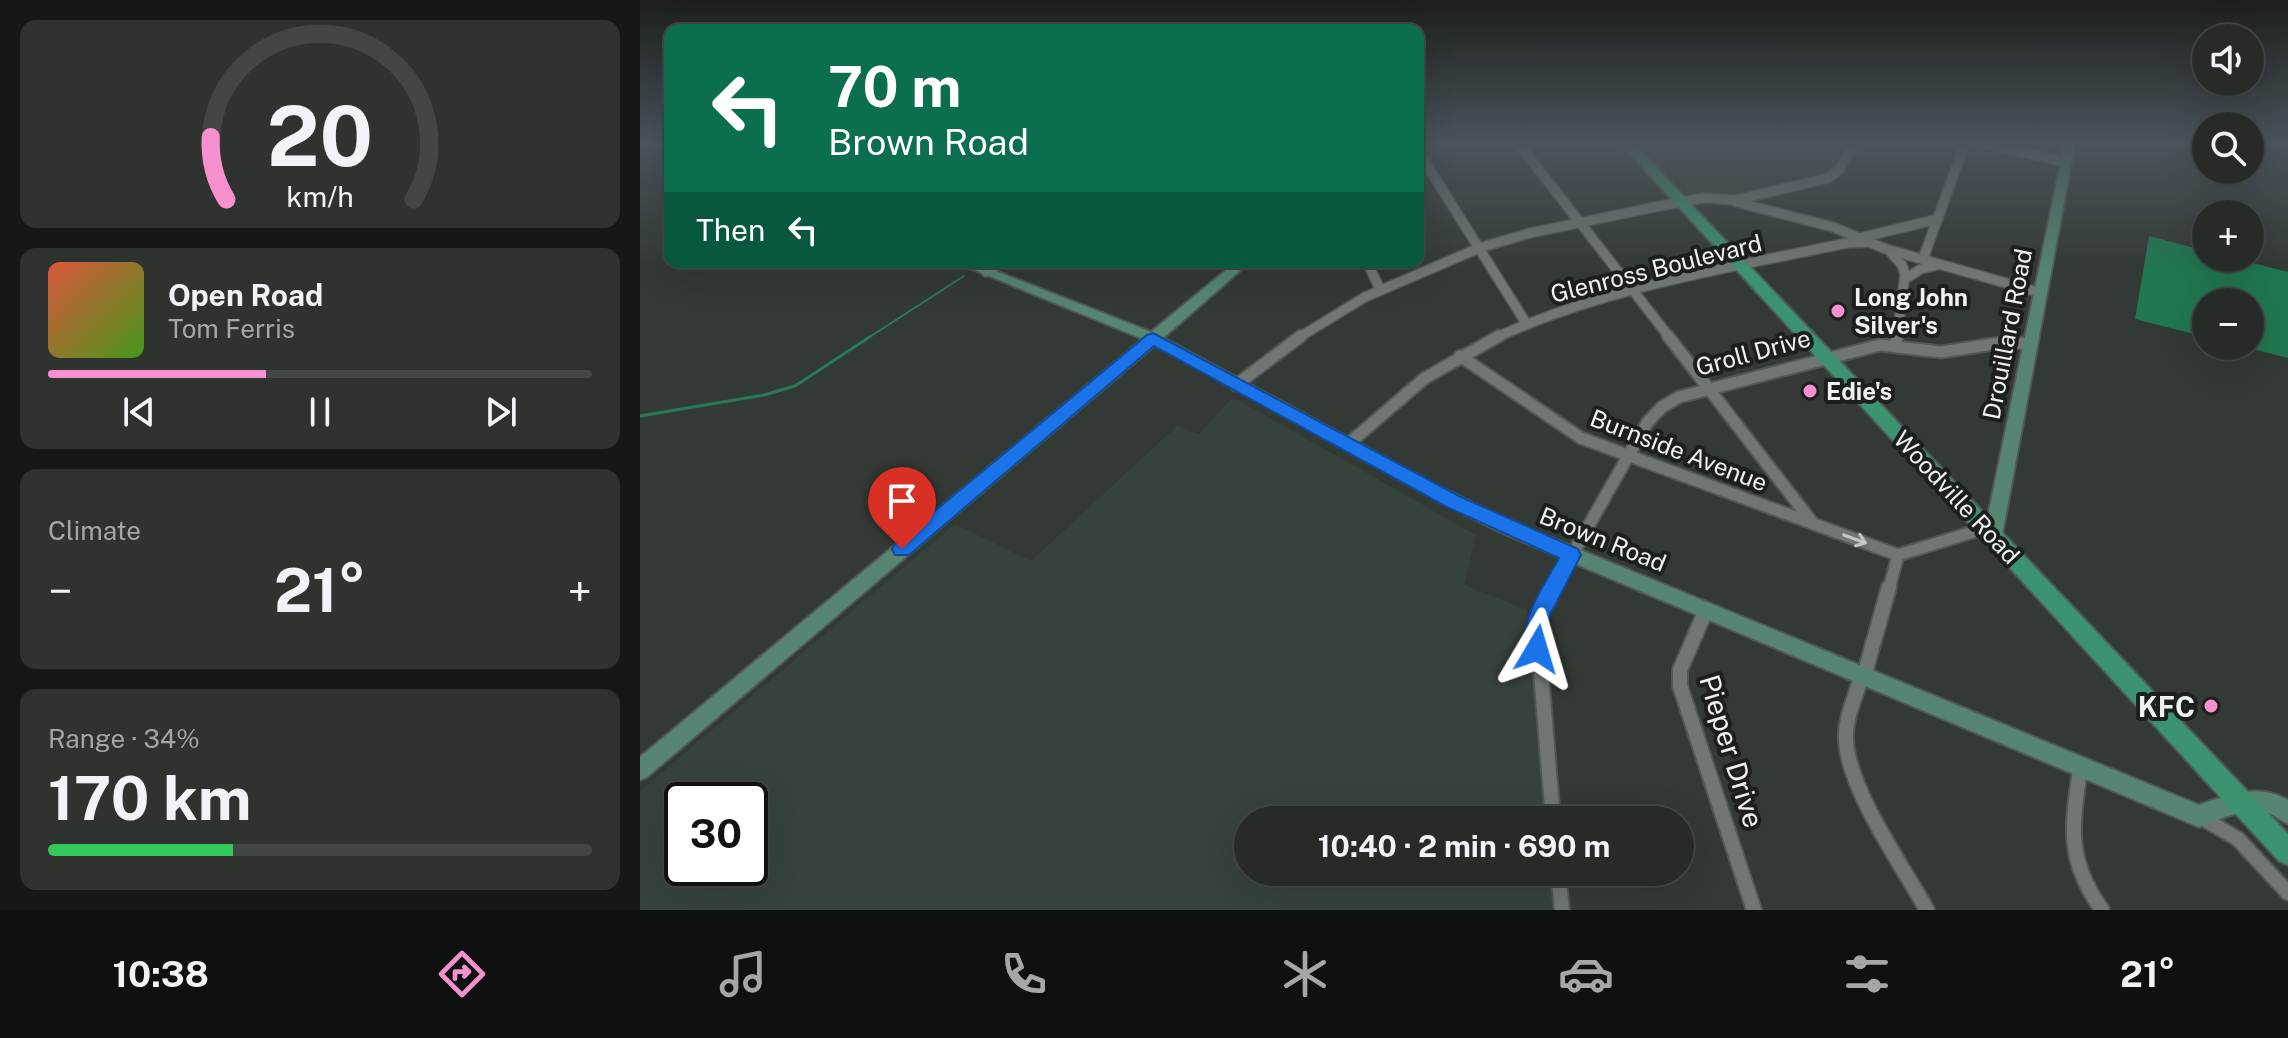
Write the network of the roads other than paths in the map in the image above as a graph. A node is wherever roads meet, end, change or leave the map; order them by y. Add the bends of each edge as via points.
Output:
1 (1440, 185) edge
2 (1550, 185) edge
3 (1666, 185) edge
4 (1795, 185) edge
5 (1950, 185) edge
6 (2062, 185) edge
7 (1731, 200) junction
8 (1681, 202) junction
9 (1938, 219) junction
10 (1579, 223) junction
11 (1864, 240) junction
12 (1479, 248) junction
13 (1886, 249) junction
14 (1923, 259) junction
15 (1940, 264) junction
16 (1741, 267) junction
17 (984, 268) edge
18 (1237, 268) edge
19 (1370, 268) edge
20 (1905, 279) junction
21 (1380, 289) junction
22 (1633, 291) junction
23 (2041, 293) junction
24 (1526, 323) junction
25 (1153, 338) junction
26 (1896, 344) junction
27 (2030, 344) junction
28 (1460, 356) junction
29 (1826, 358) junction
30 (1236, 385) junction
31 (1709, 389) junction
32 (1347, 445) junction
33 (1628, 455) junction
34 (1812, 523) junction
35 (1989, 532) junction
36 (1572, 555) junction
37 (1898, 555) junction
38 (1706, 610) junction
39 (1863, 675) junction
40 (2080, 769) junction
41 (640, 770) edge
42 (2242, 802) junction
43 (1552, 806) edge
44 (2288, 813) edge
45 (2199, 816) junction
46 (2288, 852) edge
47 (1559, 886) edge
48 (2288, 893) edge
49 (1562, 910) edge
50 (1754, 910) edge
51 (1927, 910) edge
52 (2102, 910) edge

1 - 12 street
2 - 10 street
3 - 8 main road, Woodville Road
4 - 7 street
5 - 9 street
6 - 23 street, Drouillard Road
7 - 8 street
7 - 11 street
8 - 10 street
8 - 16 main road, Woodville Road
9 - 11 street
9 - 14 street
10 - 12 street
10 - 22 street
11 - 13 street, Glenross Boulevard
11 - 16 street, Glenross Boulevard
12 - 21 street
12 - 24 street
13 - 14 street, Glenross Boulevard
13 - 20 street via 1902,265
14 - 15 street, Glenross Boulevard
15 - 20 street
15 - 23 street, Glenross Boulevard
16 - 22 street, Glenross Boulevard
16 - 29 main road, Woodville Road
17 - 25 street, Brown Road
18 - 25 street
19 - 21 street
20 - 26 street
21 - 30 street via 1308,331
22 - 24 street, Glenross Boulevard
22 - 31 street
23 - 27 street, Drouillard Road
24 - 28 street, Glenross Boulevard
25 - 30 street, Brown Road
25 - 41 street
26 - 27 street, Groll Drive via 1948,352 2007,342
26 - 29 street, Groll Drive
27 - 35 street, Drouillard Road
28 - 32 street, Glenross Boulevard via 1403,395
28 - 33 street, Burnside Avenue via 1576,435
29 - 31 street, Groll Drive
29 - 35 main road, Woodville Road
30 - 32 street, Brown Road
31 - 33 street, Groll Drive via 1662,407
31 - 34 street
32 - 36 street, Brown Road via 1467,509
33 - 34 street, Burnside Avenue
33 - 36 street, Groll Drive
34 -> 37 street, Burnside Avenue
35 - 37 street
35 - 42 main road, Woodville Road
36 - 38 street, Brown Road
36 - 43 street, Groll Drive via 1537,625
37 - 39 street
38 - 39 street, Brown Road
38 - 50 street, Pieper Drive via 1680,670 1680,686
39 - 40 street, Brown Road
39 - 51 street via 1846,735 1848,757
40 - 45 street, Brown Road
40 - 52 street via 2071,845 2079,877
42 - 44 street via 2267,800
42 - 45 street
42 - 46 main road, Woodville Road
45 - 48 street via 2229,829
47 - 49 street

